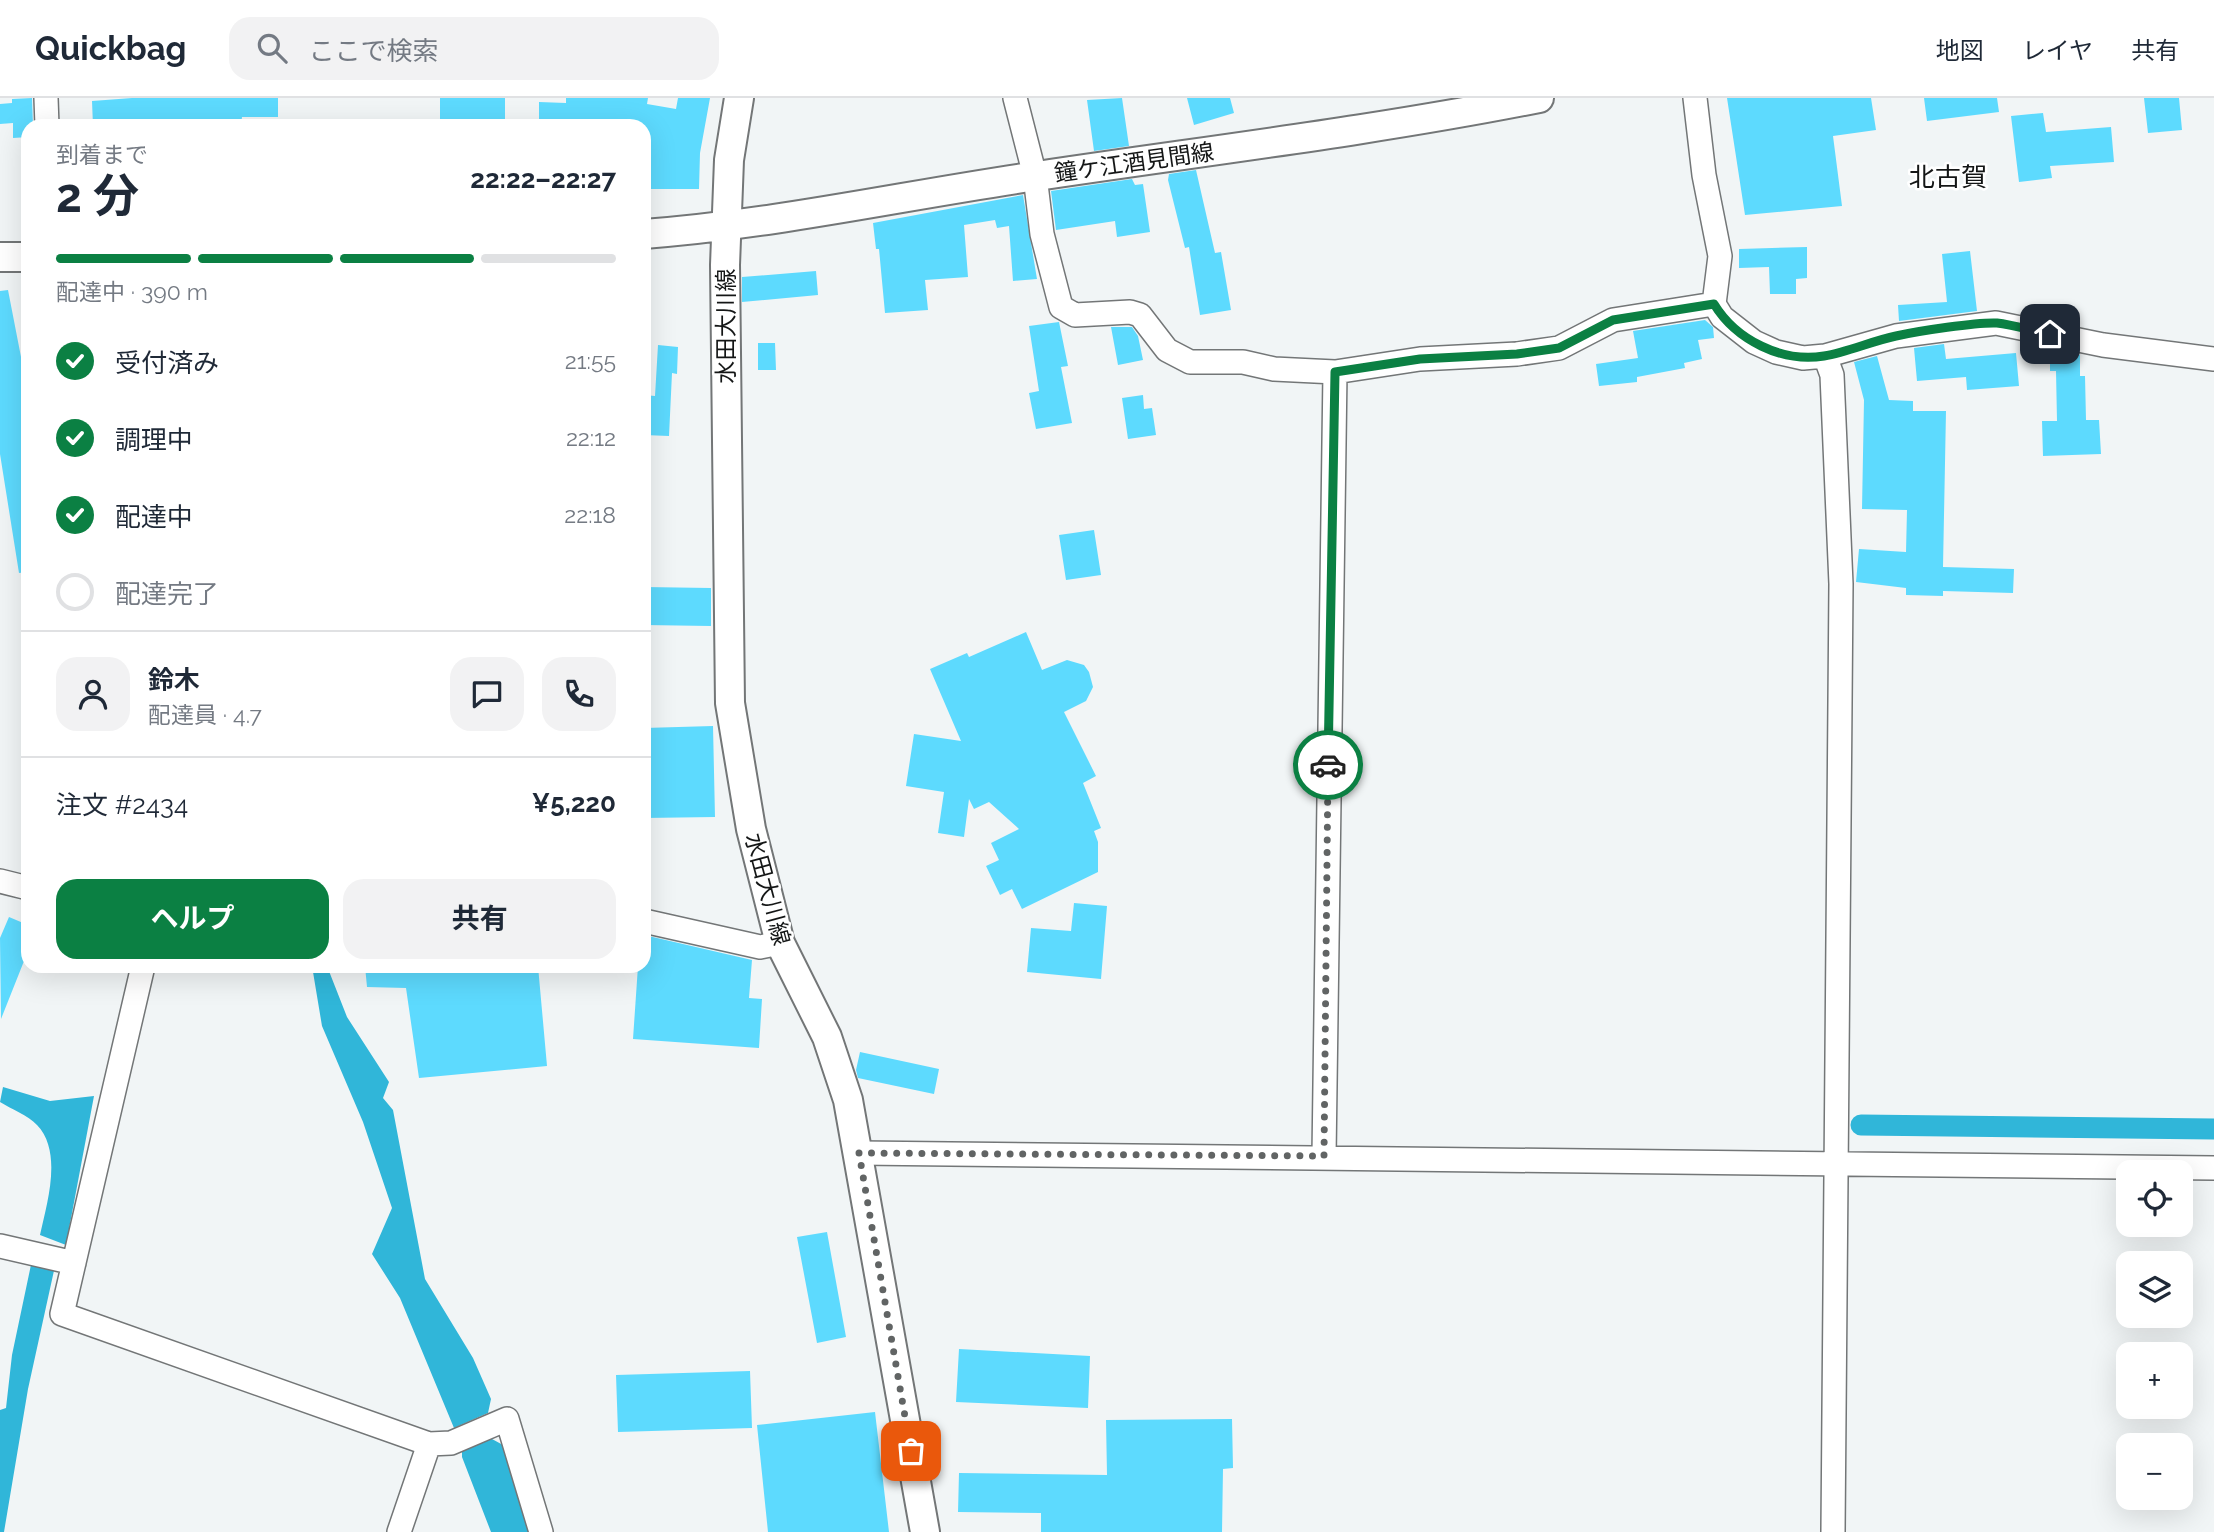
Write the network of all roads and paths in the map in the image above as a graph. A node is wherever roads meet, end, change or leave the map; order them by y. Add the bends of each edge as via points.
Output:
1 (46, 98) edge
2 (740, 98) edge
3 (1015, 98) edge
4 (1695, 98) edge
5 (1528, 99) edge
6 (47, 119) edge
7 (1035, 176) junction
8 (728, 227) junction
9 (651, 233) edge
10 (0, 257) edge
11 (21, 257) edge
12 (1714, 304) junction
13 (1825, 356) junction
14 (2214, 359) edge
15 (1335, 372) junction
16 (0, 881) edge
17 (21, 886) edge
18 (651, 923) edge
19 (780, 943) junction
20 (140, 973) edge
21 (859, 1153) junction
22 (1324, 1156) junction
23 (1838, 1163) junction
24 (2214, 1168) edge
25 (0, 1246) edge
26 (74, 1264) junction
27 (429, 1444) junction
28 (399, 1532) edge
29 (541, 1532) edge
30 (926, 1532) edge
31 (1833, 1532) edge

1 - 6 street
2 - 8 main road, 水田大川線 via 729,160
3 - 7 street
4 - 12 street via 1720,256
5 - 7 main road, 鐘ケ江酒見間線 via 1345,132
7 - 8 main road, 鐘ケ江酒見間線
7 - 15 street via 1042,234 1061,307 1075,315 1140,315 1167,350 1190,362 1243,362 1274,369
8 - 9 main road
8 - 19 main road, 水田大川線 via 730,703 751,829
10 - 11 main road
12 - 13 street via 1721,317 1754,342 1803,358
12 - 15 street via 1613,320 1559,348 1420,359
13 - 14 street via 1896,336 1996,323 2103,345
13 - 23 street via 1832,375 1841,584
15 - 22 street
16 - 17 street
18 - 19 street via 760,947
19 - 21 main road, 水田大川線 via 827,1037
20 - 26 street
21 - 22 street
21 - 30 main road, 水田大川線
22 - 23 street
23 - 24 street
23 - 31 street
25 - 26 street
26 - 27 street via 62,1314
27 - 28 street
27 - 29 street via 451,1443 508,1419

